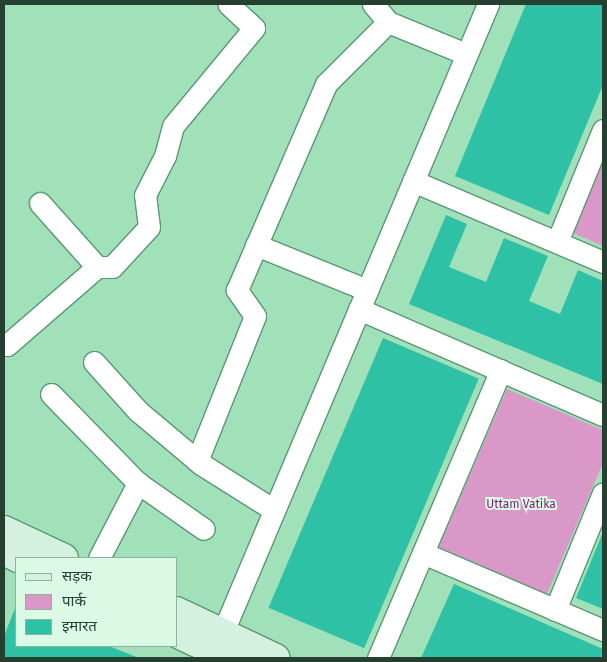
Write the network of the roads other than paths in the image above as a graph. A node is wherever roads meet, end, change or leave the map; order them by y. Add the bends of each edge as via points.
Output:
1 (228, 4) edge
2 (372, 4) edge
3 (488, 4) edge
4 (388, 22) junction
5 (466, 54) junction
6 (603, 130) edge
7 (413, 181) junction
8 (40, 203) dead end
9 (556, 242) junction
10 (256, 245) junction
11 (603, 262) edge
12 (97, 267) junction
13 (363, 299) junction
14 (4, 344) edge
15 (94, 362) dead end
16 (502, 370) junction
17 (51, 394) dead end
18 (603, 415) edge
19 (197, 461) junction
20 (138, 483) junction
21 (603, 493) edge
22 (274, 510) junction
23 (204, 529) dead end
24 (9, 548) edge
25 (423, 553) junction
26 (58, 557) edge
27 (100, 557) edge
28 (555, 610) junction
29 (178, 613) edge
30 (603, 630) edge
31 (178, 634) edge
32 (222, 648) edge
33 (276, 658) edge
34 (378, 658) edge

1 - 12 street via 254,28 173,126 165,156 145,195 149,228 112,267
2 - 4 street
3 - 5 street
4 - 5 street
4 - 10 street via 326,84
5 - 7 street
6 - 9 street
7 - 9 street
7 - 13 street
8 - 12 street
9 - 11 street
10 - 13 street
10 - 19 street via 237,290 255,316
12 - 14 street via 7,345
13 - 16 street
13 - 22 street
15 - 19 street via 138,411
16 - 18 street
16 - 25 street
17 - 20 street
19 - 22 street
20 - 23 street
20 - 27 street
21 - 28 street
22 - 32 street
24 - 26 street
25 - 28 street
25 - 34 street
28 - 30 street
29 - 32 street
31 - 32 street
32 - 33 street

